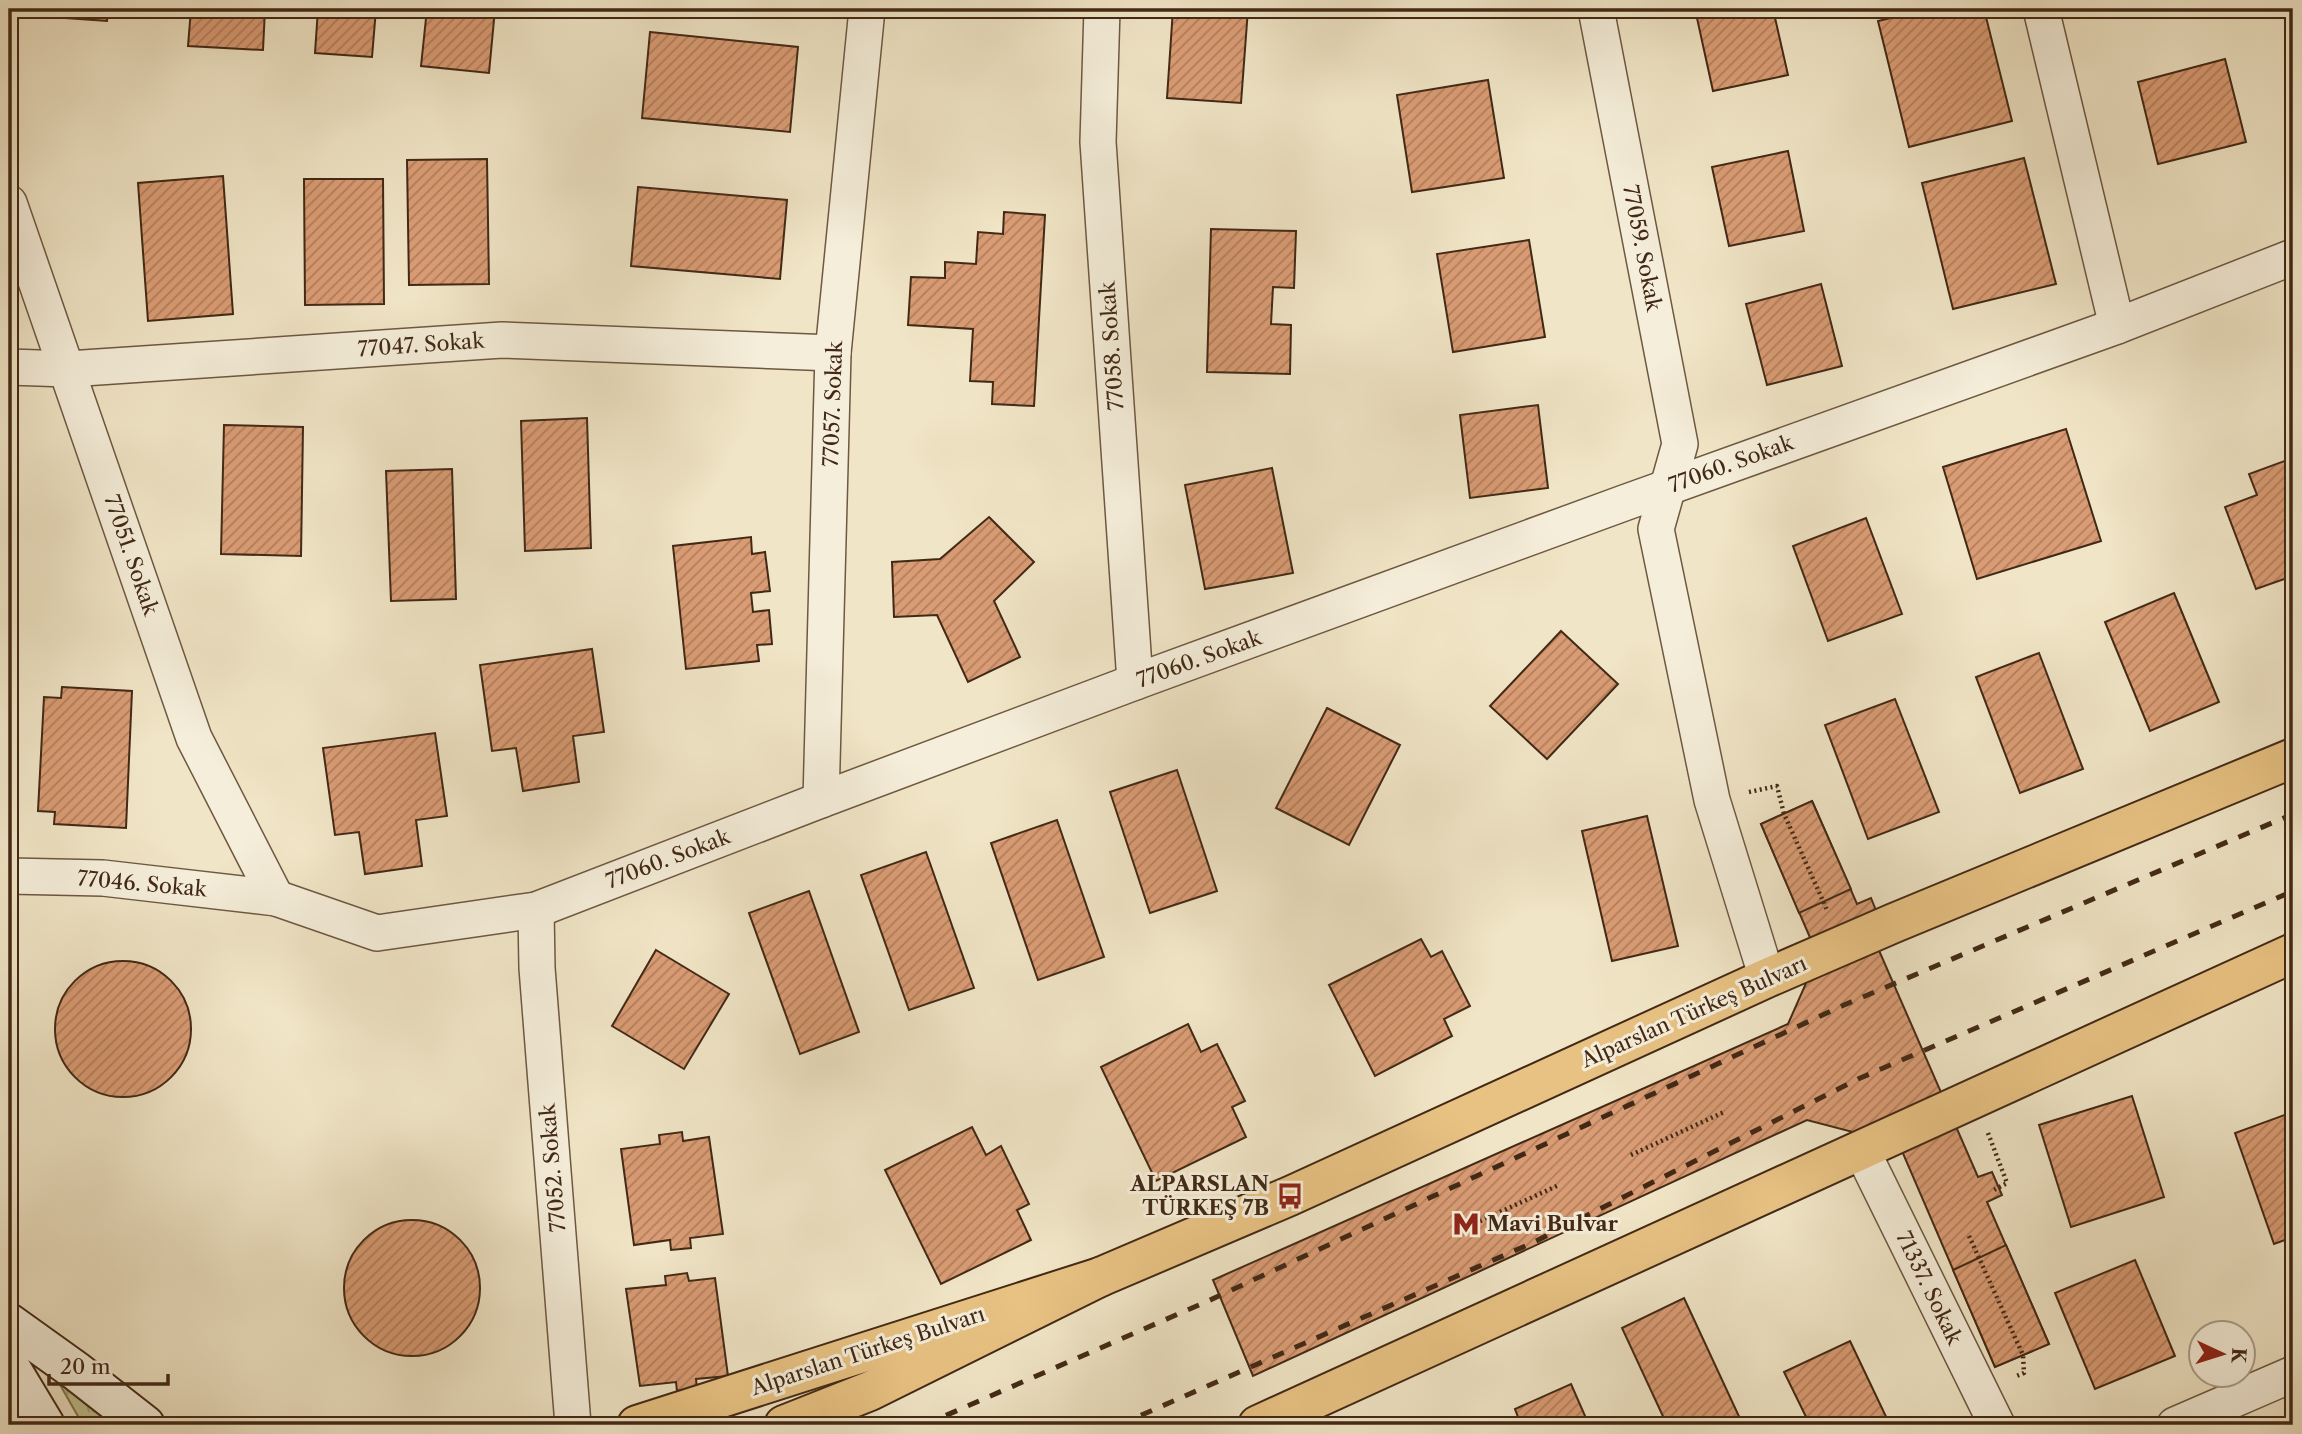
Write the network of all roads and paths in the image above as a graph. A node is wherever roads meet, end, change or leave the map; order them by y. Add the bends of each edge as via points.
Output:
1 (867, 9) edge
2 (1102, 9) edge
3 (1595, 9) edge
4 (2041, 9) edge
5 (9, 203) edge
6 (2293, 257) edge
7 (2117, 326) junction
8 (833, 353) junction
9 (9, 367) edge
10 (68, 369) junction
11 (1667, 487) junction
12 (1135, 682) junction
13 (2293, 758) edge
14 (821, 800) junction
15 (1712, 800) junction
16 (9, 876) edge
17 (276, 898) junction
18 (536, 910) junction
19 (1829, 914) dead end
20 (2293, 953) edge
21 (1767, 978) junction
22 (1724, 1112) dead end
23 (1983, 1121) dead end
24 (1862, 1151) junction
25 (1630, 1155) dead end
26 (1559, 1185) dead end
27 (1994, 1190) dead end
28 (1465, 1228) dead end
29 (1969, 1236) dead end
30 (1100, 1277) junction
31 (9, 1323) edge
32 (2293, 1374) edge
33 (14, 1375) edge
34 (2013, 1378) dead end
35 (25, 1425) edge
36 (45, 1425) edge
37 (145, 1425) edge
38 (573, 1425) edge
39 (637, 1425) edge
40 (784, 1425) edge
41 (1258, 1425) edge
42 (1997, 1425) edge
43 (2175, 1425) edge

1 - 8 street, 77057. Sokak
2 - 12 street, 77058. Sokak via 1098,142
3 - 11 street, 77059. Sokak via 1680,444
4 - 7 street
5 - 10 street, 77051. Sokak
6 - 7 street, 77060. Sokak
7 - 11 street, 77060. Sokak
8 - 10 street, 77047. Sokak via 502,340
8 - 14 street, 77057. Sokak
9 - 10 street, 77047. Sokak
10 - 17 street, 77051. Sokak via 194,738
11 - 12 street, 77060. Sokak
11 - 15 street, 77059. Sokak via 1656,529
12 - 14 street, 77060. Sokak
13 - 21 main road, Alparslan Türkeş Bulvarı
14 - 18 street, 77060. Sokak
15 - 19 path via 1777,786 1784,814
15 - 21 street, 77059. Sokak
16 - 17 street, 77046. Sokak via 103,878
17 - 18 street, 77060. Sokak via 377,933
18 - 38 street, 77052. Sokak
20 - 24 main road
21 - 30 main road, Alparslan Türkeş Bulvarı via 1303,1191
22 - 25 path
23 - 27 path via 2007,1183
24 - 41 main road
24 - 42 street, 71337. Sokak
26 - 28 path
29 - 34 path via 2023,1355 2024,1373
30 - 39 main road, Alparslan Türkeş Bulvarı
30 - 40 main road, Alparslan Türkeş Bulvarı via 870,1391
31 - 37 main road
32 - 43 street
33 - 35 main road
33 - 36 main road

